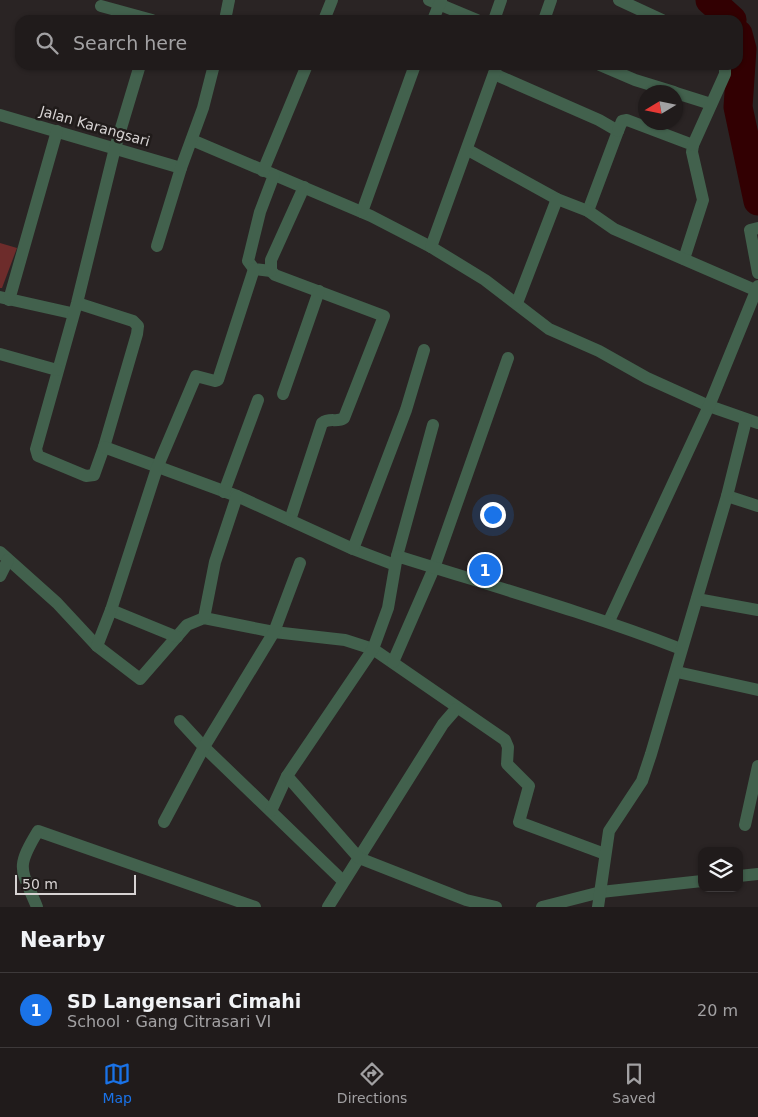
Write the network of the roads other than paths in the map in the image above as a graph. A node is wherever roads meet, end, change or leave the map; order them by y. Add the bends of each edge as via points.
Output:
1 (230, 0) edge
2 (332, 0) edge
3 (501, 0) edge
4 (551, 0) edge
5 (619, 0) edge
6 (436, 2) edge
7 (101, 6) dead end
8 (132, 15) edge
9 (226, 15) edge
10 (326, 15) edge
11 (434, 15) edge
12 (466, 15) edge
13 (496, 15) edge
14 (546, 15) edge
15 (651, 15) edge
16 (136, 70) edge
17 (213, 70) edge
18 (305, 70) edge
19 (413, 70) edge
20 (496, 70) edge
21 (498, 70) edge
22 (612, 70) edge
23 (725, 70) edge
24 (650, 85) edge
25 (683, 95) edge
26 (711, 104) junction
27 (0, 114) edge
28 (57, 130) junction
29 (618, 131) junction
30 (192, 140) junction
31 (693, 145) junction
32 (115, 148) junction
33 (468, 150) junction
34 (180, 168) junction
35 (269, 173) junction
36 (304, 187) junction
37 (557, 199) junction
38 (588, 211) junction
39 (362, 212) junction
40 (757, 228) edge
41 (157, 246) dead end
42 (430, 247) junction
43 (684, 259) junction
44 (254, 269) junction
45 (271, 271) junction
46 (758, 273) edge
47 (756, 288) edge
48 (319, 291) junction
49 (5, 298) edge
50 (517, 303) junction
51 (74, 308) junction
52 (424, 350) dead end
53 (0, 354) edge
54 (508, 358) dead end
55 (57, 370) junction
56 (283, 394) dead end
57 (258, 400) dead end
58 (708, 406) junction
59 (752, 421) edge
60 (433, 425) dead end
61 (104, 447) junction
62 (157, 468) junction
63 (224, 492) junction
64 (237, 496) junction
65 (728, 496) junction
66 (758, 506) edge
67 (290, 520) junction
68 (352, 549) junction
69 (4, 556) edge
70 (396, 561) junction
71 (300, 563) dead end
72 (434, 568) junction
73 (0, 576) edge
74 (697, 599) junction
75 (111, 610) junction
76 (758, 610) edge
77 (204, 618) junction
78 (609, 621) junction
79 (274, 632) junction
80 (177, 637) junction
81 (97, 646) junction
82 (373, 649) junction
83 (681, 649) junction
84 (393, 662) junction
85 (677, 672) junction
86 (758, 690) edge
87 (456, 709) junction
88 (180, 722) dead end
89 (204, 747) junction
90 (758, 766) edge
91 (287, 776) junction
92 (271, 811) junction
93 (164, 822) dead end
94 (745, 825) dead end
95 (605, 854) junction
96 (359, 858) junction
97 (758, 874) edge
98 (743, 876) edge
99 (343, 881) junction
100 (698, 881) edge
101 (601, 892) junction
102 (37, 907) edge
103 (255, 907) edge
104 (328, 907) edge
105 (496, 907) edge
106 (542, 907) edge
107 (598, 907) edge

1 - 9 street
2 - 10 street
3 - 13 street
4 - 14 street
5 - 15 street
6 - 11 street
6 - 12 street
7 - 8 street
16 - 32 street
17 - 30 street
18 - 35 street
19 - 39 street
20 - 33 street
21 - 29 street
22 - 24 street
23 - 26 street
25 - 26 street
26 - 31 street
27 - 28 street, Jalan Karangsari
28 - 32 street, Jalan Karangsari
28 - 49 street
29 - 31 street via 622,121 627,120
29 - 38 street
30 - 34 street
30 - 35 street
31 - 43 street via 702,200
32 - 34 street, Jalan Karangsari
32 - 51 street
33 - 37 street
33 - 42 street
34 - 41 street
35 - 36 street
35 - 44 street via 248,261
36 - 39 street
36 - 45 street via 271,260
37 - 38 street
37 - 50 street
38 - 43 street via 614,229
39 - 42 street
40 - 46 street via 750,230
42 - 50 street
43 - 47 street
44 - 45 street
44 - 62 street via 218,380 196,376
45 - 48 street
47 - 58 street
48 - 56 street
48 - 67 street via 384,316 344,418 322,423
49 - 51 street
50 - 58 street via 549,329
51 - 55 street
51 - 61 street via 133,321 138,326
52 - 68 street via 406,410
53 - 55 street
54 - 72 street
55 - 61 street via 35,454 86,476 94,475
57 - 63 street
58 - 59 street
58 - 78 street
59 - 65 street
60 - 70 street
61 - 62 street
62 - 63 street
62 - 75 street
63 - 64 street
64 - 67 street
64 - 77 street via 215,562
65 - 66 street
65 - 74 street
67 - 68 street
68 - 70 street
69 - 73 street
69 - 81 street
70 - 72 street
70 - 82 street via 388,608
71 - 79 street
72 - 78 street
72 - 84 street
74 - 76 street
74 - 83 street
75 - 80 street
75 - 81 street
77 - 79 street
77 - 80 street via 187,625
78 - 83 street
79 - 82 street via 344,640
79 - 89 street
80 - 81 street via 140,679
82 - 84 street
82 - 91 street
83 - 85 street
84 - 87 street
85 - 86 street
85 - 95 street via 642,781 609,831
87 - 95 street via 505,740 508,764 529,786 519,822
87 - 96 street via 443,724
88 - 89 street
89 - 92 street
89 - 93 street
90 - 94 street
91 - 92 street
91 - 96 street
92 - 99 street
95 - 101 street
96 - 99 street
96 - 105 street via 466,900
97 - 98 street
99 - 104 street
100 - 101 street
101 - 106 street
101 - 107 street
102 - 103 street via 22,866 38,831

